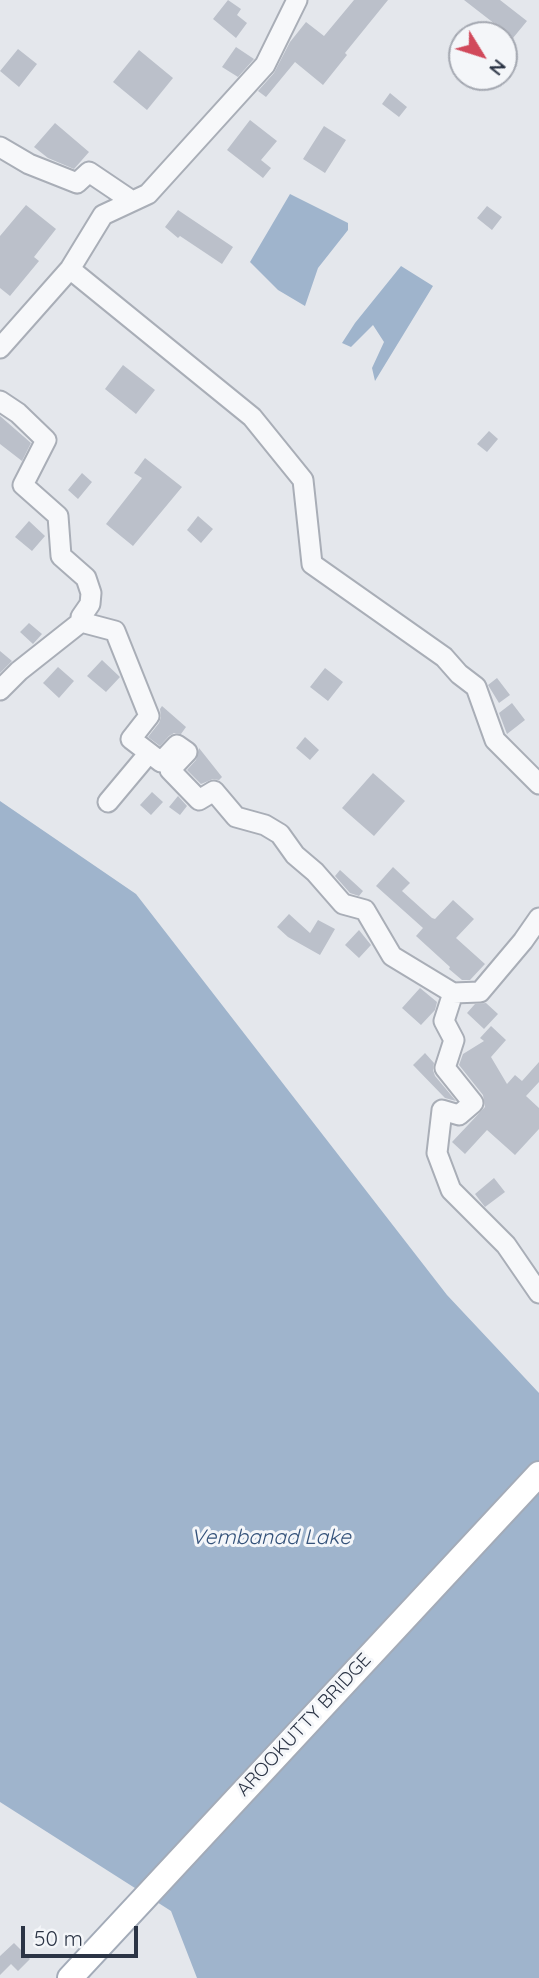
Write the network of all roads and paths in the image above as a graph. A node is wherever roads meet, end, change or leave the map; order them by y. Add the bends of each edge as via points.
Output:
1 (298, 0) edge
2 (0, 146) edge
3 (132, 201) junction
4 (71, 268) junction
5 (0, 348) edge
6 (0, 401) edge
7 (81, 622) junction
8 (0, 690) edge
9 (149, 753) junction
10 (539, 784) edge
11 (108, 802) dead end
12 (539, 918) edge
13 (453, 992) junction
14 (539, 1293) edge
15 (539, 1474) edge
16 (70, 1978) edge

1 - 3 street via 265,65 148,194
2 - 3 street via 29,164 78,183 89,172
3 - 4 street via 103,215
4 - 5 street
4 - 10 street via 252,417 303,480 312,564 444,657 475,687 495,740
6 - 7 street via 46,440 23,485 58,516 61,556 86,578 90,604
7 - 8 street
7 - 9 street via 115,631 149,716 131,739
9 - 11 street
9 - 13 street via 161,762 177,745 187,752 170,770 199,800 214,791 236,817 280,834 343,904 365,910 392,957
12 - 13 street via 480,992
13 - 14 street via 444,1021 454,1040 445,1068 473,1103 460,1115 442,1110 438,1153 451,1190 506,1244
15 - 16 main road, AROOKUTTY BRIDGE

